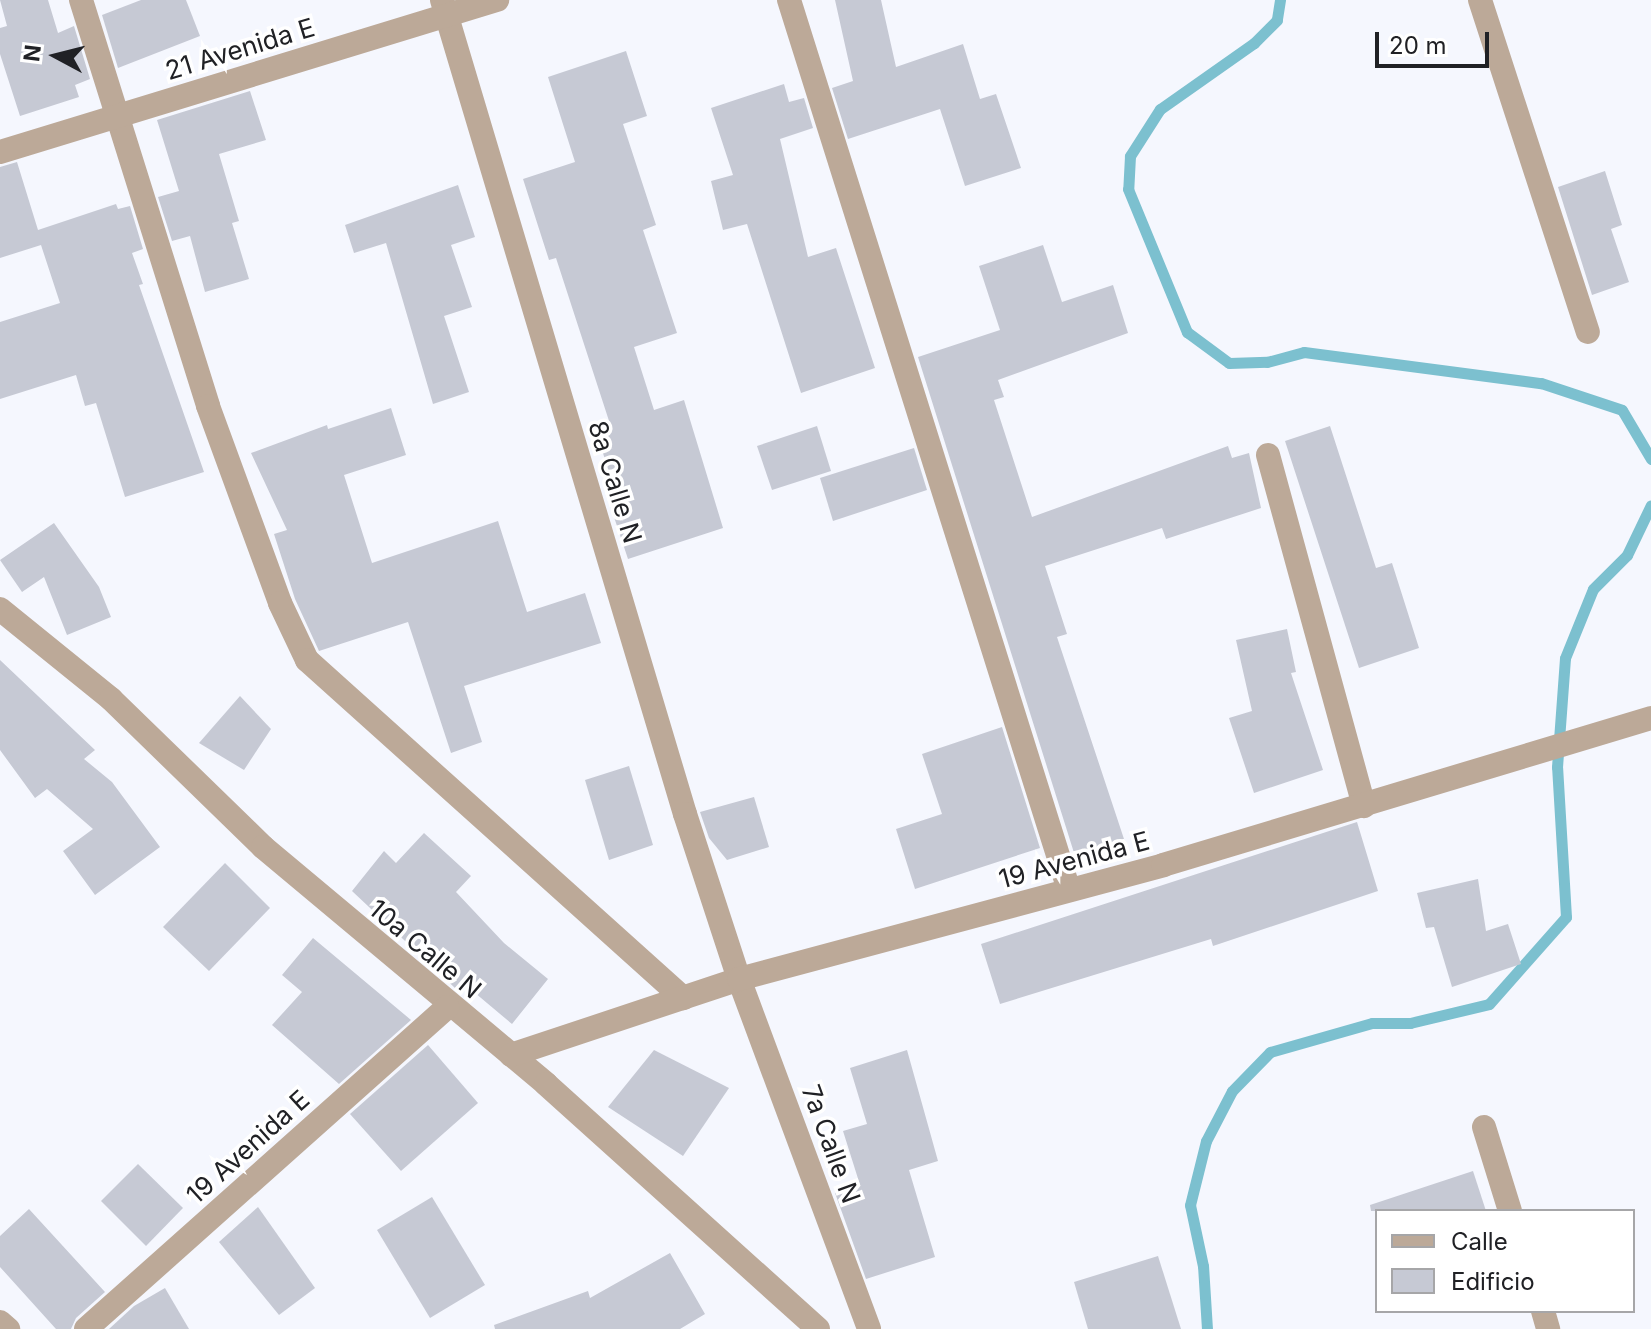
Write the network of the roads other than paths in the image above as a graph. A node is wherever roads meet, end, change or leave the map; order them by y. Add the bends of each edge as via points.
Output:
1 (81, 0) edge
2 (497, 0) edge
3 (789, 0) edge
4 (1480, 0) edge
5 (444, 8) edge
6 (115, 117) junction
7 (0, 152) edge
8 (1588, 332) dead end
9 (1268, 455) dead end
10 (0, 609) edge
11 (1651, 718) edge
12 (1364, 806) junction
13 (1069, 890) junction
14 (739, 979) junction
15 (683, 998) junction
16 (448, 1007) junction
17 (511, 1055) junction
18 (1484, 1127) dead end
19 (1509, 1209) edge
20 (0, 1322) edge
21 (8, 1329) edge
22 (86, 1329) edge
23 (818, 1329) edge
24 (869, 1329) edge

1 - 6 street
2 - 5 street, 21 Avenida E
3 - 13 street
4 - 8 street
5 - 6 street, 21 Avenida E
5 - 14 street, 8a Calle N
6 - 7 street, 21 Avenida E
6 - 15 street via 208,406 280,603 307,660
9 - 12 street
10 - 16 street, 10a Calle N via 111,699 263,847
11 - 12 street, 19 Avenida E
12 - 13 street, 19 Avenida E
13 - 14 street, 19 Avenida E
14 - 15 street, 19 Avenida E
14 - 24 street, 7a Calle N
15 - 17 street, 19 Avenida E
16 - 17 street, 10a Calle N
16 - 22 street, 19 Avenida E
17 - 23 street, 10a Calle N
18 - 19 street
20 - 21 street

